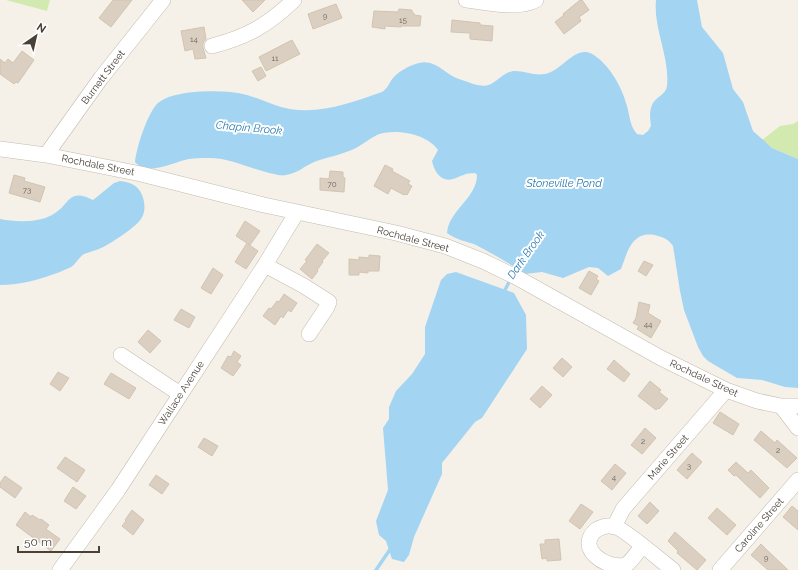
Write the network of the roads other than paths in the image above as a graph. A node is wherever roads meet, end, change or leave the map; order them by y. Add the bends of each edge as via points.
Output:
1 (163, 0) edge
2 (294, 0) edge
3 (466, 0) edge
4 (536, 0) edge
5 (212, 46) dead end
6 (0, 148) edge
7 (46, 155) junction
8 (297, 212) junction
9 (265, 265) junction
10 (309, 334) dead end
11 (125, 353) dead end
12 (183, 390) junction
13 (726, 390) junction
14 (781, 406) junction
15 (798, 406) edge
16 (798, 428) edge
17 (798, 480) edge
18 (614, 526) junction
19 (642, 546) junction
20 (60, 570) edge
21 (673, 570) edge
22 (720, 570) edge

1 - 7 street, Burnett Street via 101,78
2 - 5 street via 254,31 238,39
3 - 4 street via 515,5
6 - 7 street, Rochdale Street
7 - 8 street, Rochdale Street via 141,174
8 - 9 street, Wallace Avenue
8 - 13 street, Rochdale Street via 396,233 463,253 511,274 661,358
9 - 10 street via 329,302
9 - 12 street, Wallace Avenue
11 - 12 street
12 - 20 street, Wallace Avenue via 118,490
13 - 14 street, Rochdale Street
13 - 18 street, Marie Street via 623,509
14 - 15 street, Rochdale Street
14 - 16 street
17 - 22 street, Caroline Street
18 - 19 street
18 - 19 street via 602,527 590,538 591,554 602,564 613,569 621,568
19 - 21 street

